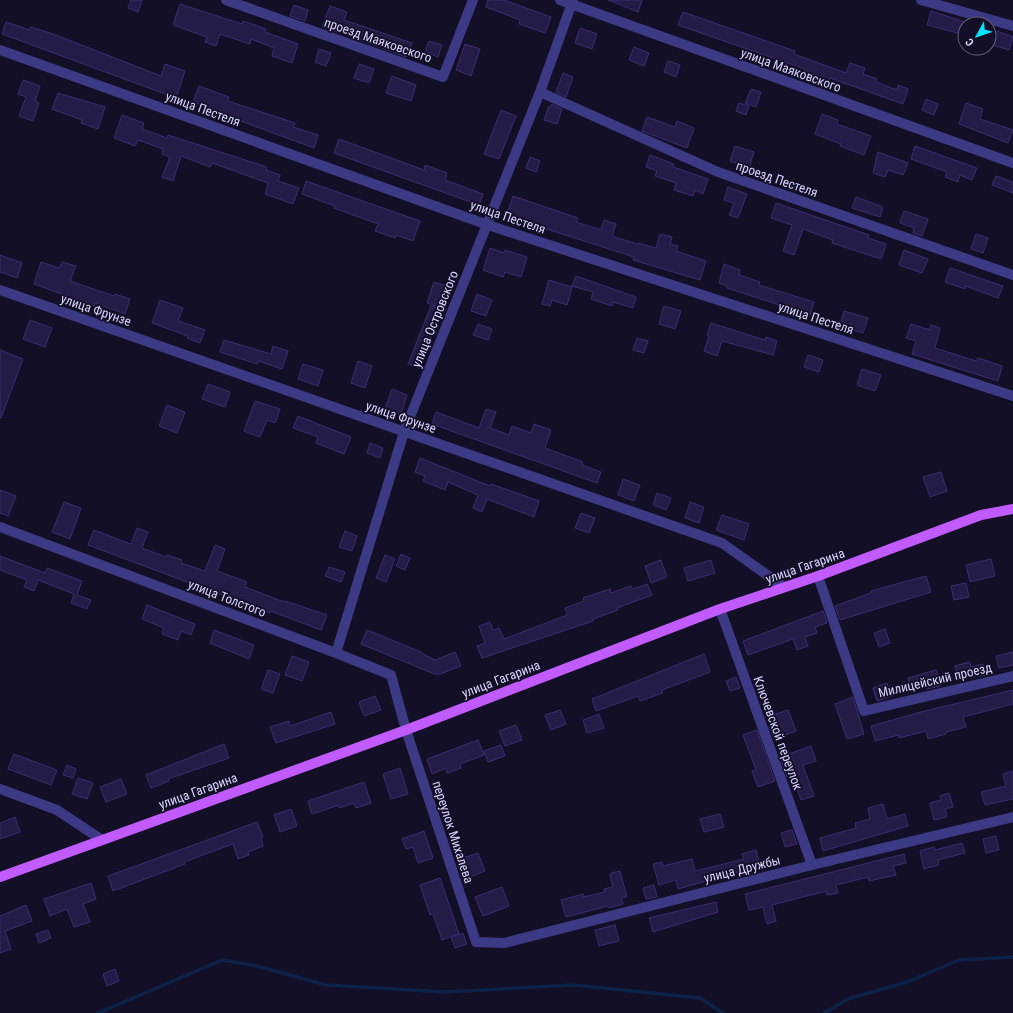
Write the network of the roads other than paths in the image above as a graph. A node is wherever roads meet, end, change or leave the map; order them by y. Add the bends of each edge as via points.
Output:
1 (226, 0) edge
2 (473, 0) edge
3 (560, 0) edge
4 (921, 0) edge
5 (572, 2) edge
6 (1013, 26) edge
7 (0, 50) edge
8 (540, 92) junction
9 (1013, 163) edge
10 (488, 224) junction
11 (1013, 275) edge
12 (0, 290) edge
13 (1013, 396) edge
14 (404, 432) junction
15 (1013, 509) edge
16 (0, 527) edge
17 (818, 576) junction
18 (784, 588) junction
19 (720, 609) junction
20 (336, 653) junction
21 (1013, 676) edge
22 (406, 730) junction
23 (0, 788) edge
24 (1013, 817) edge
25 (102, 840) junction
26 (812, 865) junction
27 (0, 877) edge
28 (476, 942) joint

1 - 2 street, проезд Маяковского via 443,77
3 - 5 street, улица Маяковского
4 - 6 street
5 - 8 street, улица Островского
5 - 9 street, улица Маяковского
7 - 10 street, улица Пестеля
8 - 10 street, улица Островского
8 - 11 street, проезд Пестеля via 718,172
10 - 13 street, улица Пестеля
10 - 14 street, улица Островского
12 - 14 street, улица Фрунзе
14 - 18 street, улица Фрунзе via 722,543
14 - 20 street, улица Островского
15 - 17 main road, улица Гагарина via 981,515
16 - 20 street, улица Толстого
17 - 18 main road, улица Гагарина
17 - 21 street, Милицейский проезд via 864,711
18 - 19 main road, улица Гагарина
19 - 22 main road, улица Гагарина
19 - 26 street, Ключевской переулок
20 - 22 street, улица Толстого via 391,675
22 - 25 main road, улица Гагарина
22 - 28 street, переулок Михалева
23 - 25 street via 57,810
24 - 26 street, улица Дружбы
25 - 27 main road, улица Гагарина
26 - 28 street, улица Дружбы via 504,943

